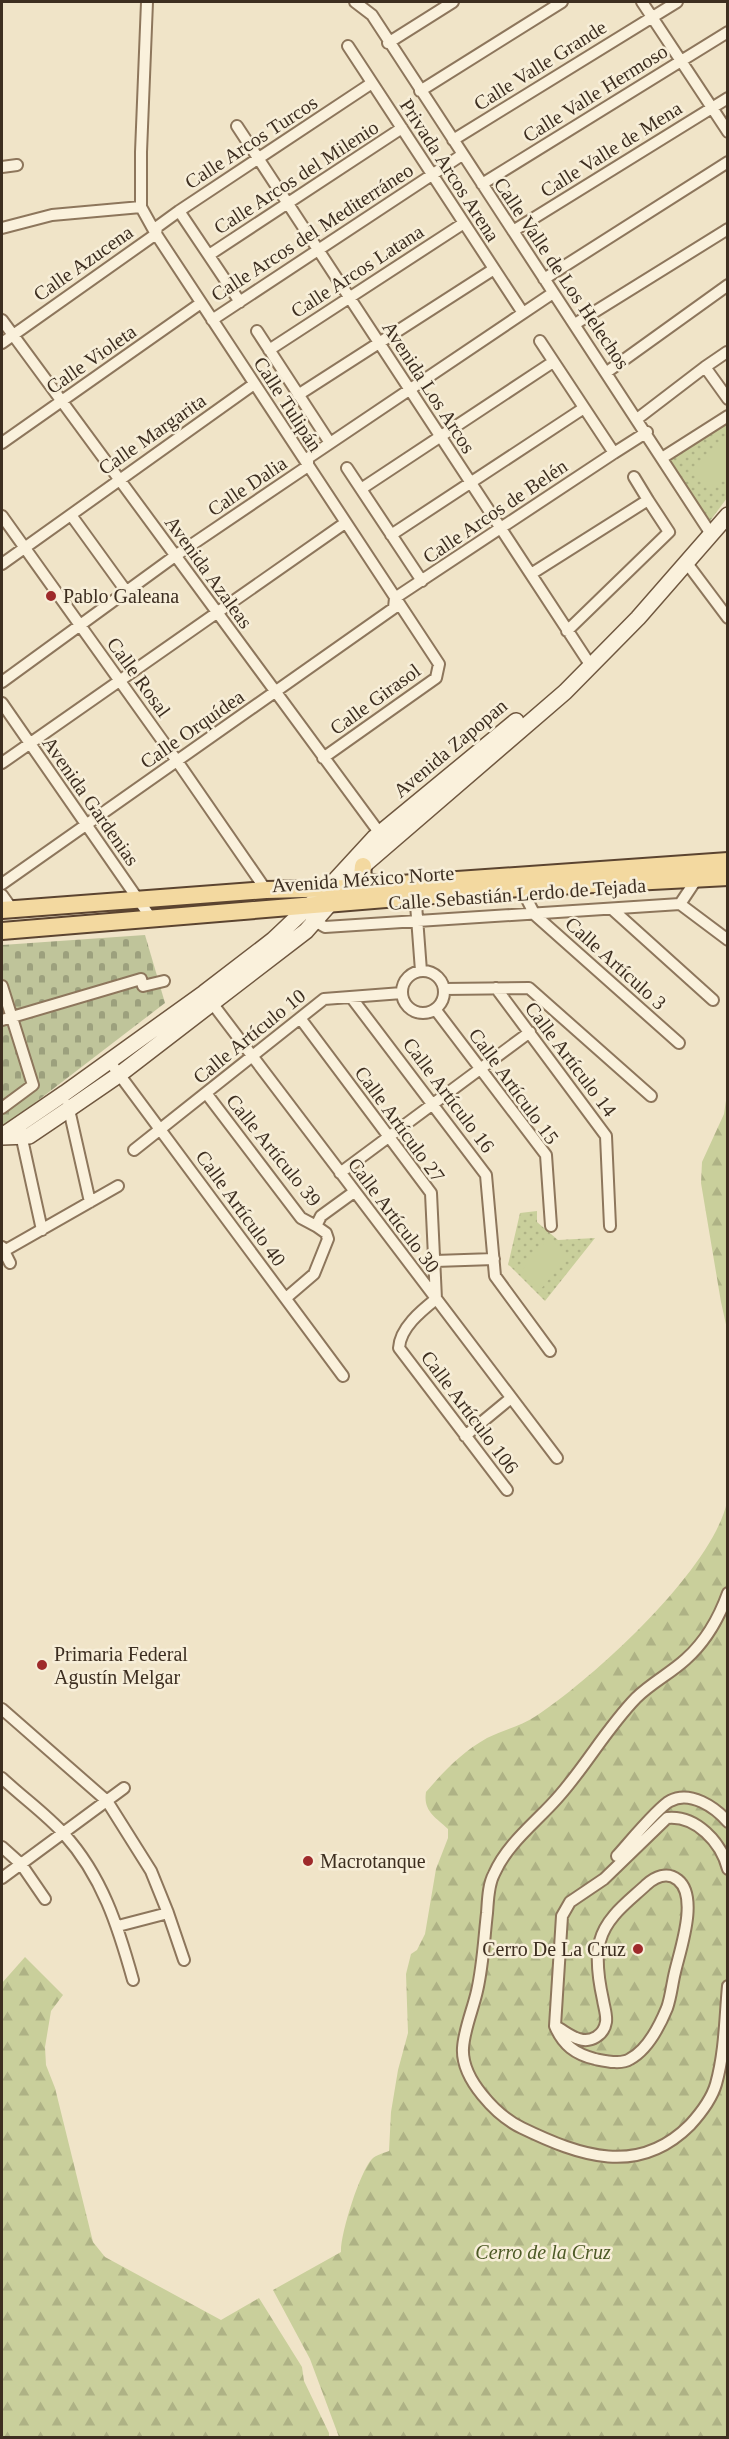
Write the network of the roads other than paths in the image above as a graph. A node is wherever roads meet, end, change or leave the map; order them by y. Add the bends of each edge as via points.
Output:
1 (147, 2) edge
2 (355, 2) edge
3 (453, 2) edge
4 (561, 2) edge
5 (642, 2) edge
6 (677, 2) edge
7 (652, 17) junction
8 (728, 32) edge
9 (388, 43) junction
10 (348, 46) dead end
11 (681, 60) junction
12 (372, 83) junction
13 (420, 91) junction
14 (728, 98) edge
15 (712, 107) junction
16 (237, 126) dead end
17 (402, 128) junction
18 (728, 132) edge
19 (453, 140) junction
20 (462, 155) junction
21 (258, 158) junction
22 (728, 162) edge
23 (17, 165) dead end
24 (2, 167) edge
25 (432, 175) junction
26 (482, 184) junction
27 (288, 204) junction
28 (141, 207) junction
29 (179, 211) junction
30 (464, 223) junction
31 (2, 228) edge
32 (728, 229) edge
33 (513, 231) junction
34 (156, 234) junction
35 (318, 250) junction
36 (209, 255) junction
37 (494, 268) junction
38 (544, 279) junction
39 (728, 285) edge
40 (553, 293) junction
41 (349, 297) junction
42 (240, 302) junction
43 (201, 303) junction
44 (523, 313) junction
45 (2, 320) edge
46 (212, 320) junction
47 (575, 324) junction
48 (257, 331) dead end
49 (12, 335) junction
50 (540, 341) dead end
51 (2, 343) edge
52 (379, 343) junction
53 (269, 350) junction
54 (727, 352) edge
55 (553, 362) junction
56 (705, 367) junction
57 (607, 372) junction
58 (254, 384) junction
59 (409, 389) junction
60 (298, 395) junction
61 (728, 399) edge
62 (62, 402) junction
63 (584, 408) junction
64 (728, 416) edge
65 (638, 419) junction
66 (647, 432) junction
67 (440, 436) junction
68 (2, 443) edge
69 (330, 443) junction
70 (614, 453) junction
71 (662, 458) junction
72 (308, 466) junction
73 (347, 468) dead end
74 (634, 477) dead end
75 (118, 479) junction
76 (470, 483) junction
77 (361, 489) junction
78 (648, 500) junction
79 (70, 514) junction
80 (728, 515) edge
81 (2, 516) edge
82 (345, 523) junction
83 (501, 529) junction
84 (711, 534) junction
85 (391, 535) junction
86 (25, 548) junction
87 (175, 556) junction
88 (686, 562) junction
89 (2, 564) edge
90 (531, 574) junction
91 (422, 581) junction
92 (126, 591) junction
93 (395, 598) junction
94 (217, 613) junction
95 (728, 618) edge
96 (79, 625) junction
97 (567, 631) junction
98 (439, 664) joint
99 (590, 664) junction
100 (118, 680) junction
101 (2, 681) edge
102 (275, 692) junction
103 (2, 703) edge
104 (30, 744) junction
105 (323, 758) junction
106 (177, 761) junction
107 (2, 764) edge
108 (86, 825) junction
109 (384, 839) junction
110 (728, 861) edge
111 (363, 866) junction
112 (698, 872) junction
113 (728, 877) edge
114 (519, 881) junction
115 (2, 884) edge
116 (379, 884) junction
117 (415, 889) junction
118 (266, 890) junction
119 (333, 893) junction
120 (2, 895) edge
121 (137, 900) junction
122 (680, 904) junction
123 (7, 909) edge
124 (612, 909) junction
125 (309, 913) junction
126 (535, 915) junction
127 (151, 918) junction
128 (417, 921) junction
129 (2, 931) edge
130 (728, 940) edge
131 (421, 971) junction
132 (164, 981) dead end
133 (2, 986) edge
134 (496, 988) junction
135 (444, 989) junction
136 (402, 993) junction
137 (351, 997) junction
138 (208, 998) junction
139 (713, 1000) dead end
140 (435, 1009) junction
141 (300, 1018) junction
142 (7, 1019) edge
143 (530, 1032) junction
144 (679, 1043) dead end
145 (251, 1057) junction
146 (115, 1068) junction
147 (481, 1069) junction
148 (65, 1093) junction
149 (206, 1093) junction
150 (651, 1096) dead end
151 (434, 1104) junction
152 (2, 1108) edge
153 (69, 1109) junction
154 (161, 1129) junction
155 (20, 1131) junction
156 (2, 1136) edge
157 (389, 1137) junction
158 (134, 1150) dead end
159 (340, 1173) junction
160 (118, 1186) dead end
161 (354, 1192) junction
162 (90, 1202) junction
163 (316, 1226) junction
164 (551, 1226) dead end
165 (610, 1226) dead end
166 (42, 1230) junction
167 (3, 1249) edge
168 (494, 1259) junction
169 (435, 1261) junction
170 (10, 1263) dead end
171 (286, 1298) junction
172 (436, 1299) junction
173 (550, 1351) dead end
174 (343, 1376) dead end
175 (511, 1398) junction
176 (465, 1436) junction
177 (557, 1458) dead end
178 (507, 1490) dead end
179 (728, 1593) edge
180 (2, 1709) edge
181 (2, 1779) edge
182 (124, 1788) dead end
183 (107, 1801) junction
184 (728, 1822) edge
185 (63, 1833) junction
186 (2, 1846) edge
187 (21, 1864) junction
188 (728, 1869) edge
189 (607, 1875) junction
190 (2, 1878) edge
191 (45, 1899) dead end
192 (168, 1913) junction
193 (118, 1926) junction
194 (184, 1960) dead end
195 (134, 1980) dead end
196 (728, 1986) edge
197 (555, 2026) junction
198 (725, 2047) edge

1 - 28 street, Calle Tulipán
2 - 9 street, Calle Valle de Los Helechos via 372,15
3 - 9 street
4 - 13 street
5 - 7 street
6 - 7 street, Calle Valle Grande
7 - 11 street
7 - 19 street, Calle Valle Grande
8 - 11 street, Calle Valle Hermoso
9 - 13 street, Calle Valle de Los Helechos
10 - 12 street, Privada Arcos Arena
11 - 15 street
11 - 26 street, Calle Valle Hermoso
12 - 17 street, Privada Arcos Arena
12 - 21 street, Calle Arcos Turcos
13 - 19 street, Calle Valle de Los Helechos
14 - 15 street, Calle Valle de Mena
15 - 18 street
15 - 33 street, Calle Valle de Mena
16 - 21 street, Avenida Los Arcos
17 - 25 street, Privada Arcos Arena
17 - 27 street, Calle Arcos del Milenio
19 - 20 street, Calle Valle de Los Helechos
20 - 25 street, Calle Arcos del Mediterráneo
20 - 26 street, Calle Valle de Los Helechos
21 - 27 street, Avenida Los Arcos
21 - 29 street, Calle Arcos Turcos
22 - 38 street
23 - 24 street
25 - 30 street, Privada Arcos Arena
25 - 35 street, Calle Arcos del Mediterráneo
26 - 33 street, Calle Valle de Los Helechos
27 - 35 street, Avenida Los Arcos
27 - 36 street, Calle Arcos del Milenio
28 - 31 street via 52,215
28 - 34 street, Calle Tulipán
29 - 34 street, Calle Arcos Turcos via 157,227
29 - 36 street
30 - 37 street, Privada Arcos Arena
30 - 41 street, Calle Arcos Latana
32 - 47 street
33 - 38 street, Calle Valle de Los Helechos
34 - 43 street, Calle Tulipán
34 - 49 street, Calle Azucena
35 - 41 street, Avenida Los Arcos
35 - 42 street, Calle Arcos del Mediterráneo
36 - 42 street
37 - 44 street, Privada Arcos Arena
37 - 52 street
38 - 40 street, Calle Valle de Los Helechos
39 - 57 street
40 - 44 street, Calle Dalia
40 - 47 street, Calle Valle de Los Helechos
41 - 52 street, Avenida Los Arcos
41 - 53 street, Calle Arcos Latana
42 - 46 street, Calle Arcos del Mediterráneo
43 - 46 street, Calle Tulipán
43 - 62 street, Calle Violeta
44 - 59 street, Calle Dalia
45 - 49 street, Avenida Azaleas
46 - 58 street, Calle Tulipán
47 - 57 street, Calle Valle de Los Helechos
48 - 53 street
49 - 51 street, Calle Azucena
49 - 62 street, Avenida Azaleas
50 - 55 street
52 - 59 street, Avenida Los Arcos
52 - 60 street
53 - 60 street
54 - 56 street
55 - 63 street
55 - 67 street
56 - 61 street
56 - 65 street
57 - 65 street, Calle Valle de Los Helechos
58 - 72 street, Calle Tulipán
58 - 75 street, Calle Margarita
59 - 67 street, Avenida Los Arcos
59 - 69 street, Calle Dalia
60 - 69 street
62 - 68 street, Calle Violeta
62 - 75 street, Avenida Azaleas
63 - 70 street
63 - 76 street
64 - 71 street
65 - 66 street, Calle Valle de Los Helechos
66 - 70 street, Calle Arcos de Belén
66 - 71 street, Calle Valle de Los Helechos
67 - 76 street, Avenida Los Arcos
67 - 77 street
69 - 72 street, Calle Dalia via 309,458
70 - 83 street, Calle Arcos de Belén
71 - 84 street, Calle Valle de Los Helechos
72 - 82 street, Calle Tulipán
72 - 87 street, Calle Dalia
73 - 77 street
74 - 78 street
75 - 79 street, Calle Margarita
75 - 87 street, Avenida Azaleas
76 - 83 street, Avenida Los Arcos
76 - 85 street
77 - 85 street
78 - 90 street
78 - 97 street via 669,532
79 - 86 street, Calle Margarita
79 - 92 street
80 - 84 main road, Avenida Zapopan
81 - 86 street, Calle Rosal
82 - 93 street, Calle Tulipán
82 - 94 street
83 - 90 street, Avenida Los Arcos
83 - 91 street, Calle Arcos de Belén
84 - 88 main road, Avenida Zapopan
85 - 91 street
86 - 89 street, Calle Margarita
86 - 96 street, Calle Rosal
87 - 92 street, Calle Dalia
87 - 94 street, Avenida Azaleas
88 - 95 street
88 - 99 main road, Avenida Zapopan via 638,618
90 - 97 street, Avenida Los Arcos
91 - 93 street, Calle Arcos de Belén
92 - 96 street, Calle Dalia
93 - 98 street, Calle Tulipán
93 - 102 street, Calle Orquídea via 394,608
94 - 100 street
94 - 102 street, Avenida Azaleas
96 - 100 street, Calle Rosal
96 - 101 street, Calle Dalia
97 - 99 street, Avenida Los Arcos
98 - 105 street, Calle Girasol via 436,678
99 - 109 main road, Avenida Zapopan
100 - 104 street
100 - 106 street, Calle Rosal
102 - 105 street, Avenida Azaleas
102 - 106 street, Calle Orquídea
103 - 104 street, Avenida Gardenias
104 - 107 street
104 - 108 street, Avenida Gardenias
105 - 109 street, Avenida Azaleas
106 - 108 street, Calle Orquídea
106 - 118 street, Calle Rosal
108 - 115 street, Calle Orquídea
108 - 121 street, Avenida Gardenias
109 - 111 main road, Avenida Zapopan
109 - 119 main road, Avenida Zapopan
110 - 112 main road, Avenida México Norte
111 - 116 main road via 362,876
111 - 119 main road
112 - 113 main road, Avenida México Norte
112 - 114 main road, Avenida México Norte
112 - 122 street
114 - 117 main road, Avenida México Norte
114 - 126 street, Calle Artículo 3
116 - 117 main road, Avenida México Norte
116 - 119 main road, Avenida México Norte
117 - 119 main road, Avenida México Norte
117 - 128 street
118 - 119 main road, Avenida México Norte
118 - 121 main road, Avenida México Norte
119 - 125 main road, Avenida México Norte
120 - 123 street
121 - 123 main road, Avenida México Norte
121 - 127 street, Avenida Gardenias
122 - 124 street, Calle Sebastián Lerdo de Tejada
122 - 130 street
124 - 126 street, Calle Sebastián Lerdo de Tejada
124 - 139 street
125 - 127 main road, Avenida México Norte
125 - 128 street, Calle Sebastián Lerdo de Tejada via 325,927
125 - 138 main road via 306,932
126 - 128 street, Calle Sebastián Lerdo de Tejada
126 - 144 street, Calle Artículo 3
127 - 129 main road, Avenida México Norte
128 - 131 street
131 - 135 street via 436,975
131 - 136 street via 405,981
132 - 142 street via 143,986 141,979
133 - 142 street
134 - 135 street
134 - 143 street, Calle Artículo 14
134 - 150 street via 529,988
135 - 140 street via 443,1000
136 - 137 street, Calle Artículo 10
136 - 140 street via 414,1011
137 - 141 street, Calle Artículo 10 via 324,999
137 - 151 street, Calle Artículo 16
138 - 145 street, Calle Artículo 30
138 - 146 main road
140 - 147 street, Calle Artículo 15
141 - 145 street, Calle Artículo 10
141 - 157 street, Calle Artículo 27
142 - 152 street via 33,1085
143 - 147 street
143 - 165 street, Calle Artículo 14 via 606,1136
145 - 149 street, Calle Artículo 10
145 - 159 street, Calle Artículo 30
146 - 148 main road
146 - 153 main road
146 - 154 street, Calle Artículo 40
147 - 151 street
147 - 164 street, Calle Artículo 15 via 546,1155
148 - 153 street
148 - 155 main road
149 - 154 street, Calle Artículo 10
149 - 163 street, Calle Artículo 39 via 301,1218
151 - 157 street
151 - 168 street, Calle Artículo 16 via 486,1175
153 - 155 main road via 29,1136
153 - 162 street
154 - 158 street, Calle Artículo 10
154 - 171 street, Calle Artículo 40
155 - 156 main road
155 - 166 street
157 - 159 street
157 - 169 street, Calle Artículo 27 via 432,1193
159 - 161 street, Calle Artículo 30
160 - 162 street
161 - 163 street via 321,1216
161 - 172 street, Calle Artículo 30
162 - 166 street
163 - 171 street via 328,1239 314,1274
166 - 167 street
167 - 170 street
168 - 169 street
168 - 173 street, Calle Artículo 16 via 495,1276
169 - 172 street, Calle Artículo 27
171 - 174 street, Calle Artículo 40
172 - 175 street, Calle Artículo 30
172 - 176 street, Calle Artículo 106 via 417,1315 399,1340 399,1348
175 - 176 street
175 - 177 street, Calle Artículo 30
176 - 178 street, Calle Artículo 106
179 - 198 street via 710,1634 622,1712 560,1795 507,1851 492,1876 481,1976 463,2049 475,2085 513,2123 579,2152 608,2157 639,2156 679,2136 699,2115 716,2086
180 - 183 street
181 - 185 street
182 - 183 street
183 - 185 street
183 - 192 street via 151,1871
184 - 189 street via 699,1801 679,1797 668,1801 607,1868
185 - 187 street
185 - 193 street via 101,1886
186 - 187 street
187 - 190 street
187 - 191 street
188 - 189 street via 714,1840 686,1819 675,1817 667,1818
189 - 197 street via 570,1902 562,1916
192 - 193 street
192 - 194 street
193 - 195 street
196 - 198 street
197 - 197 street via 569,2049 585,2056 609,2062 628,2061 639,2053 668,2007 685,1934 687,1901 679,1881 671,1876 657,1877 617,1911 605,1928 598,1959 606,2019 602,2032 583,2040

